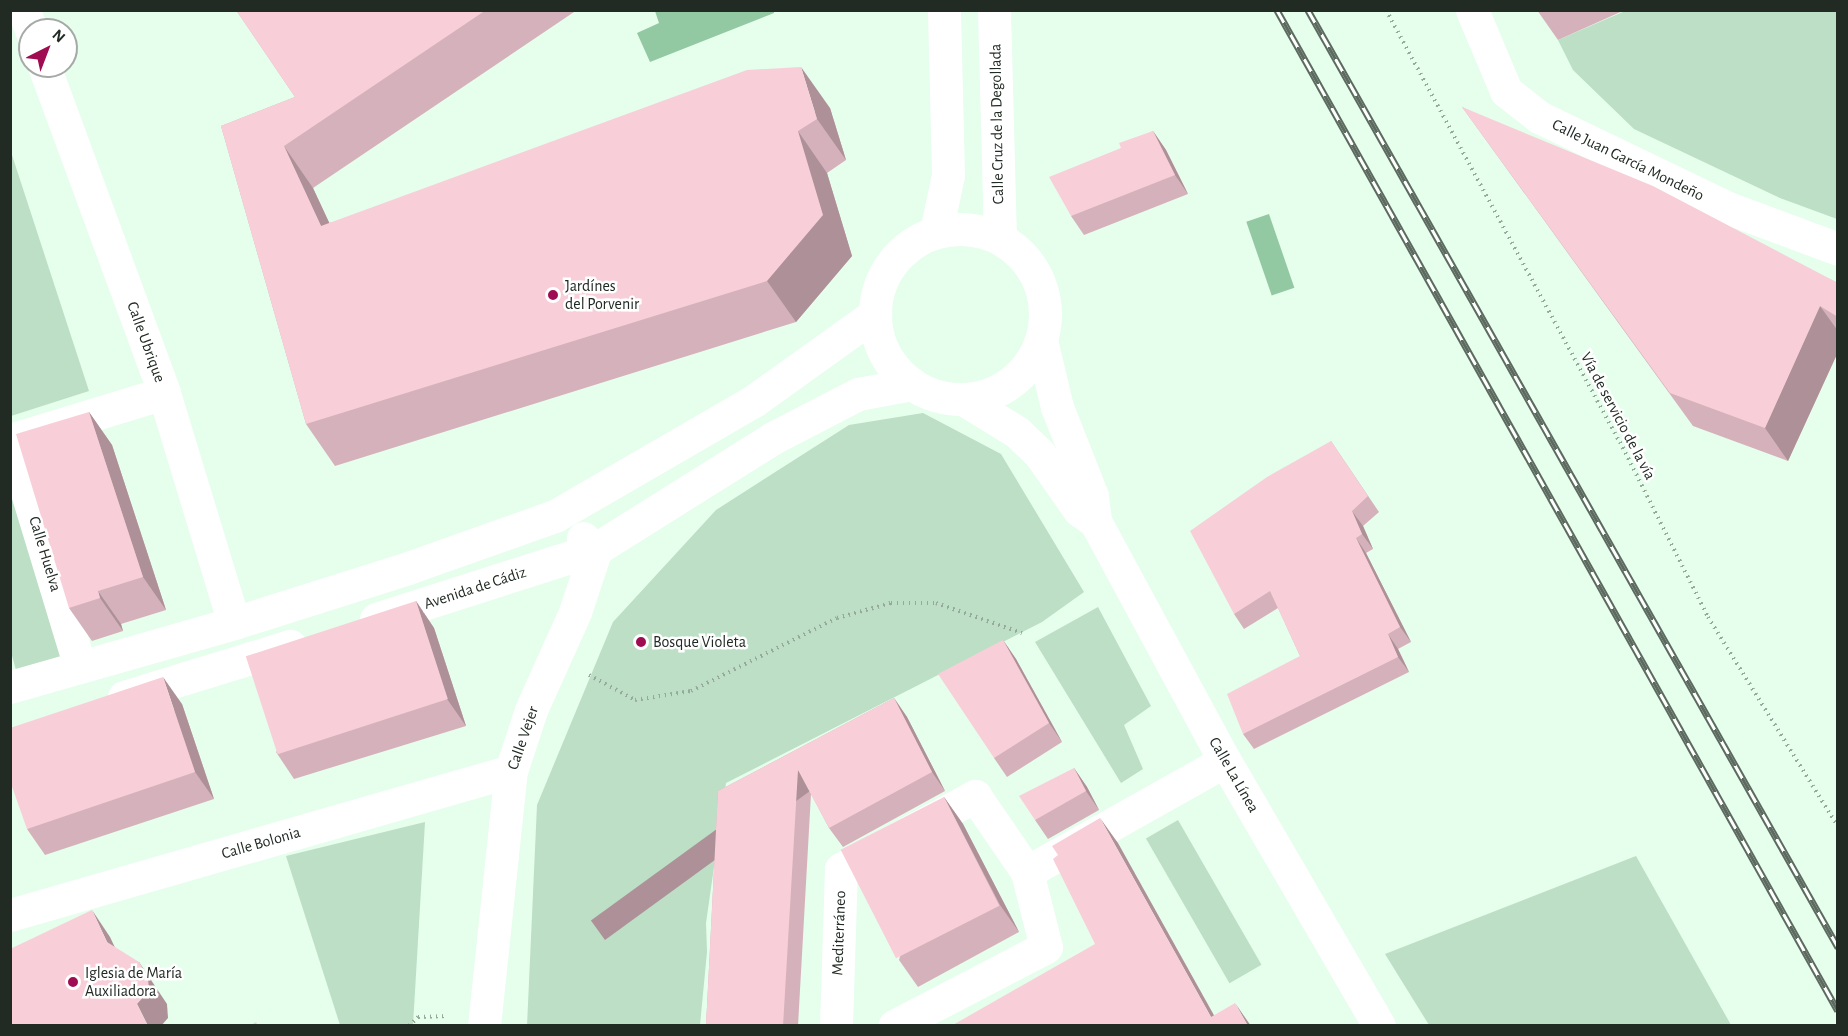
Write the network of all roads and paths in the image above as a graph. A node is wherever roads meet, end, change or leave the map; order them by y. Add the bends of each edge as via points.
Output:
1 (944, 10) edge
2 (994, 10) edge
3 (1386, 10) edge
4 (1472, 10) edge
5 (48, 78) edge
6 (936, 232) junction
7 (1000, 238) junction
8 (1838, 249) edge
9 (875, 314) junction
10 (1041, 340) junction
11 (912, 384) junction
12 (164, 393) junction
13 (963, 399) junction
14 (11, 440) edge
15 (649, 462) junction
16 (555, 516) junction
17 (1095, 521) junction
18 (596, 549) junction
19 (234, 622) junction
20 (352, 626) edge
21 (1022, 633) dead end
22 (318, 637) edge
23 (555, 656) junction
24 (80, 667) junction
25 (11, 684) edge
26 (90, 707) edge
27 (1225, 761) junction
28 (511, 771) junction
29 (1838, 827) edge
30 (1028, 872) junction
31 (10, 915) edge
32 (484, 1026) edge
33 (837, 1026) edge
34 (894, 1026) edge
35 (1379, 1026) edge

1 - 6 street via 948,175
2 - 7 street, Calle Cruz de la Degollada
3 - 29 path, Vía de servicio de la vía via 1620,442 1708,617
4 - 8 street, Calle Juan García Mondeño via 1506,91 1539,117 1728,208
5 - 12 street, Calle Ubrique
6 - 7 street via 958,228
6 - 9 street via 911,243 892,262 879,287
7 - 10 street via 1022,256 1038,279 1045,306
9 - 11 street via 879,341 892,365
9 - 15 street via 755,400
10 - 13 street via 1032,360 1012,381 989,394
10 - 17 street, Calle La Línea via 1057,407 1092,496
11 - 13 street via 936,395
11 - 18 street, Avenida de Cádiz via 858,394 773,438
12 - 14 street
12 - 19 street, Calle Ubrique
13 - 17 street, Calle La Línea via 1017,432 1039,453 1079,510
14 - 24 street, Calle Huelva
15 - 16 street
15 - 18 street, Calle Vejer via 618,493
16 - 18 street
16 - 19 street via 408,568
17 - 27 street, Calle La Línea
18 - 20 street, Avenida de Cádiz
18 - 23 street, Calle Vejer
19 - 24 street
21 - 23 path via 936,603 891,603 837,618 691,691 635,700
22 - 26 street
23 - 28 street, Calle Vejer via 531,710
24 - 25 street
27 - 30 street
27 - 35 street, Calle La Línea
28 - 31 street, Calle Bolonia
28 - 32 street, Calle Vejer
30 - 33 street, Mediterráneo via 975,796 841,869
30 - 34 street, Mediterráneo via 1046,947

